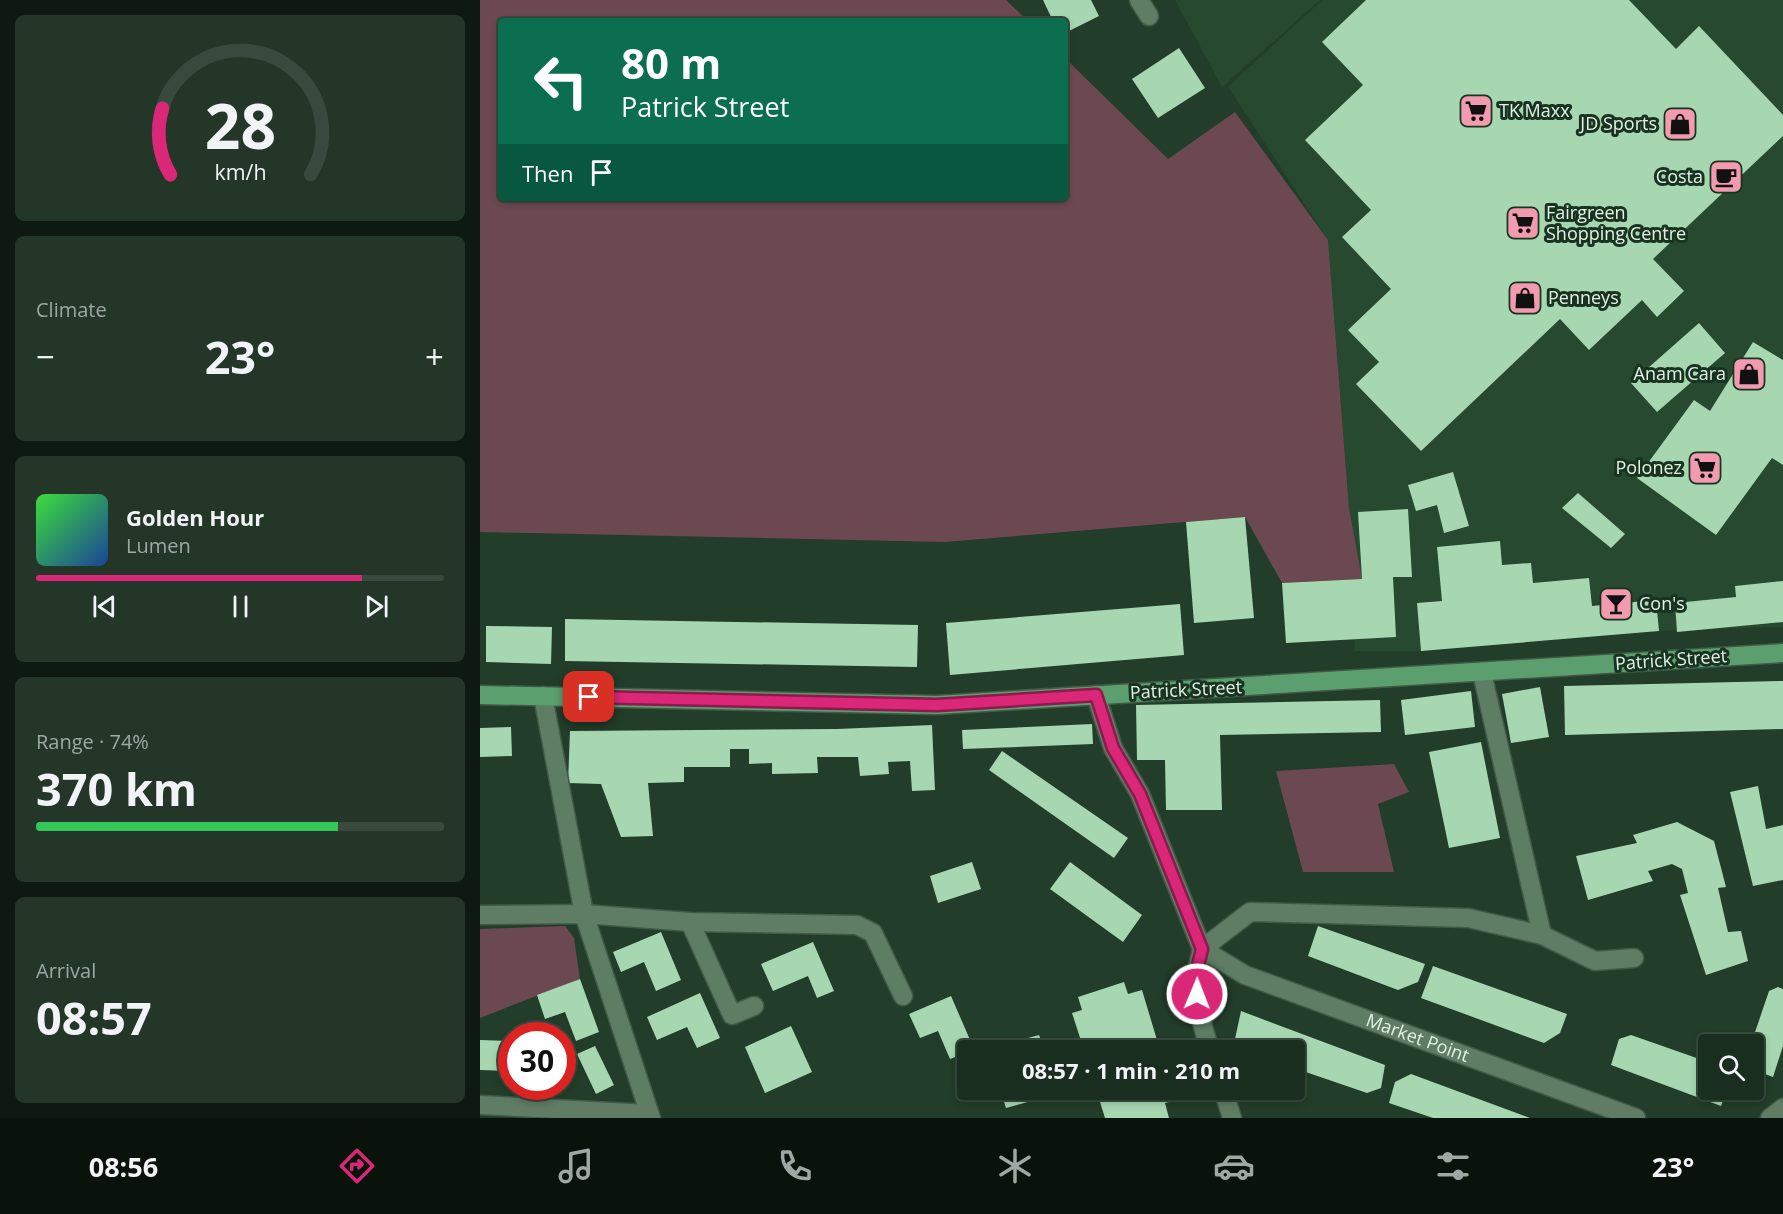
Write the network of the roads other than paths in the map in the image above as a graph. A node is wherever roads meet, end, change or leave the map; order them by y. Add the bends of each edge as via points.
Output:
1 (1139, 0) edge
2 (1149, 16) dead end
3 (1783, 653) edge
4 (1482, 672) junction
5 (480, 695) edge
6 (1096, 695) junction
7 (543, 696) junction
8 (584, 914) junction
9 (480, 915) edge
10 (690, 922) junction
11 (1542, 935) junction
12 (1202, 949) junction
13 (1634, 958) dead end
14 (903, 996) dead end
15 (754, 1006) dead end
16 (1207, 1040) edge
17 (1227, 1100) edge
18 (480, 1106) edge
19 (1783, 1108) edge
20 (650, 1116) edge
21 (1233, 1118) edge
22 (1636, 1118) edge
23 (1770, 1118) edge

1 - 2 street
3 - 4 main road, Patrick Street
4 - 6 main road, Patrick Street
4 - 11 street
5 - 7 main road, Patrick Street
6 - 7 main road, Patrick Street via 937,705
6 - 12 street via 1113,748 1140,794
7 - 8 street
8 - 9 street
8 - 10 street
8 - 20 street
10 - 14 street via 857,925 873,933
10 - 15 street via 732,1015
11 - 12 street via 1468,918 1250,912
11 - 13 street via 1595,961
12 - 16 street via 1195,978
12 - 22 street, Market Point via 1245,975
17 - 21 street
18 - 20 street
19 - 23 street

